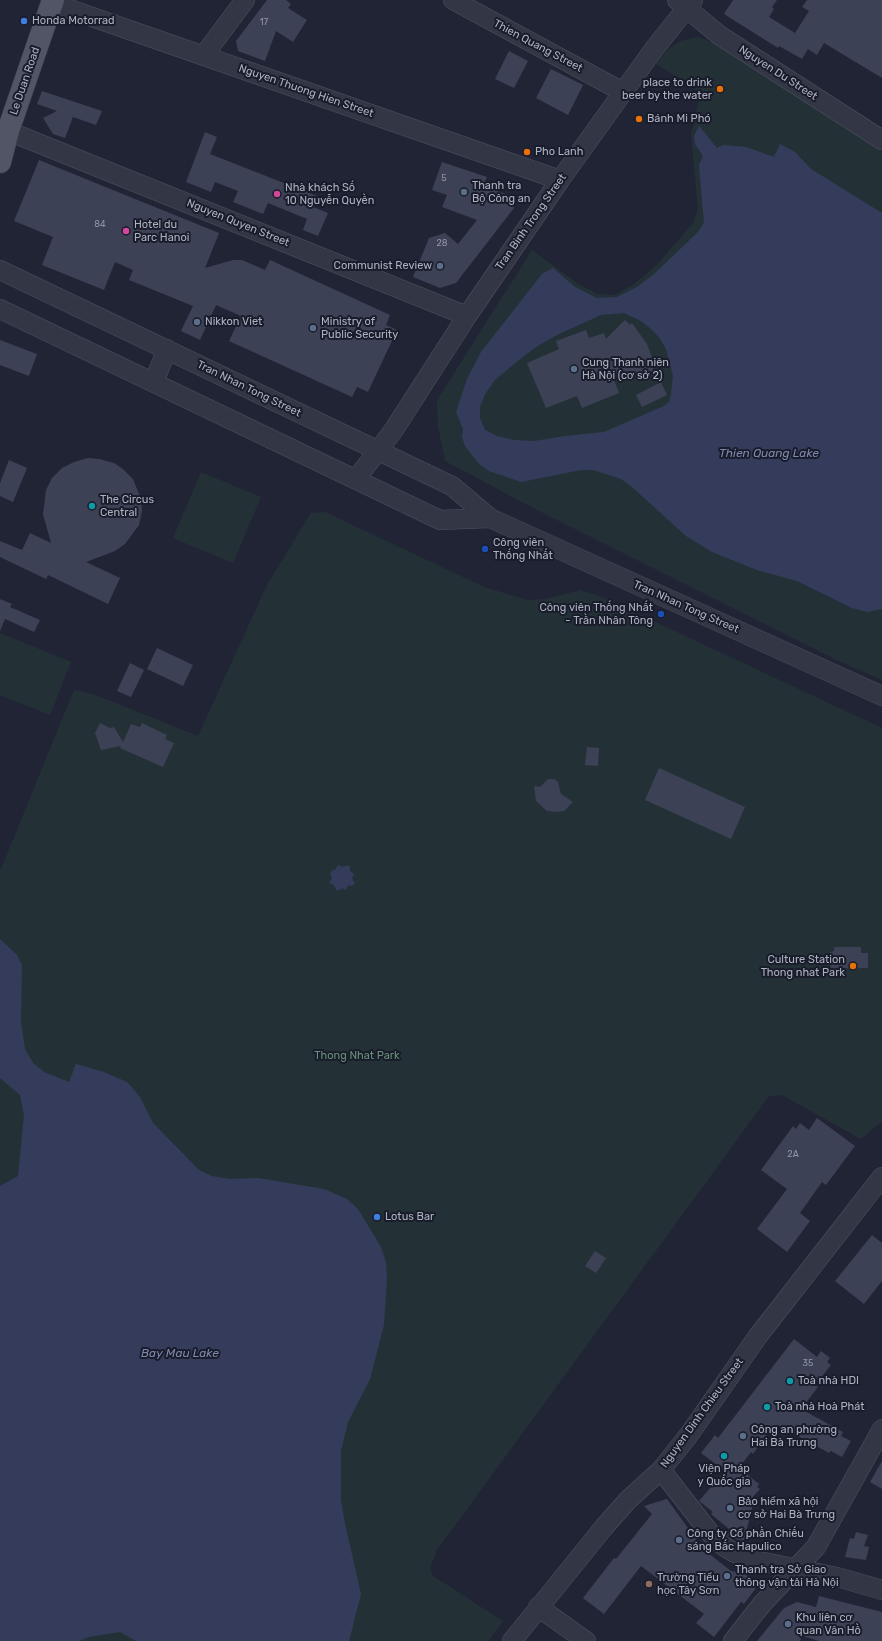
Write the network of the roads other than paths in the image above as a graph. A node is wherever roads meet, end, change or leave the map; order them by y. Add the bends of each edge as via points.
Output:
1 (245, 0) edge
2 (453, 0) edge
3 (50, 1) edge
4 (685, 3) edge
5 (204, 55) junction
6 (623, 92) junction
7 (8, 130) junction
8 (882, 140) edge
9 (0, 162) edge
10 (560, 180) junction
11 (0, 270) edge
12 (0, 309) edge
13 (467, 316) junction
14 (167, 349) junction
15 (154, 382) junction
16 (377, 450) junction
17 (356, 479) junction
18 (490, 518) junction
19 (882, 696) edge
20 (882, 1177) edge
21 (882, 1429) edge
22 (661, 1470) junction
23 (795, 1570) junction
24 (882, 1590) edge
25 (538, 1607) junction
26 (512, 1641) edge
27 (586, 1641) edge
28 (733, 1641) edge

1 - 5 street
2 - 6 street, Thien Quang Street
3 - 5 street, Nguyen Thuong Hien Street
3 - 7 main road, Le Duan Road
4 - 6 street, Tran Binh Trong Street
4 - 8 street, Nguyen Du Street via 719,35
5 - 10 street, Nguyen Thuong Hien Street
6 - 10 street, Tran Binh Trong Street
7 - 9 main road, Le Duan Road
7 - 13 street, Nguyen Quyen Street
10 - 13 street, Tran Binh Trong Street
11 - 14 street, Tran Nhan Tong Street
12 - 15 street, Tran Nhan Tong Street
13 - 16 street, Tran Binh Trong Street
14 - 15 street
14 - 16 street, Tran Nhan Tong Street
15 - 17 street, Tran Nhan Tong Street
16 - 17 street, Tran Binh Trong Street
16 - 18 street, Tran Nhan Tong Street via 452,486
17 - 18 street, Tran Nhan Tong Street via 440,520
18 - 19 street, Tran Nhan Tong Street
20 - 22 street, Nguyen Dinh Chieu Street via 758,1336
21 - 23 street via 816,1547
22 - 23 street via 722,1545 749,1559
22 - 25 street, Nguyen Dinh Chieu Street via 628,1500
23 - 24 street via 837,1577
23 - 28 street via 762,1604
25 - 26 street, Nguyen Dinh Chieu Street
25 - 27 street

